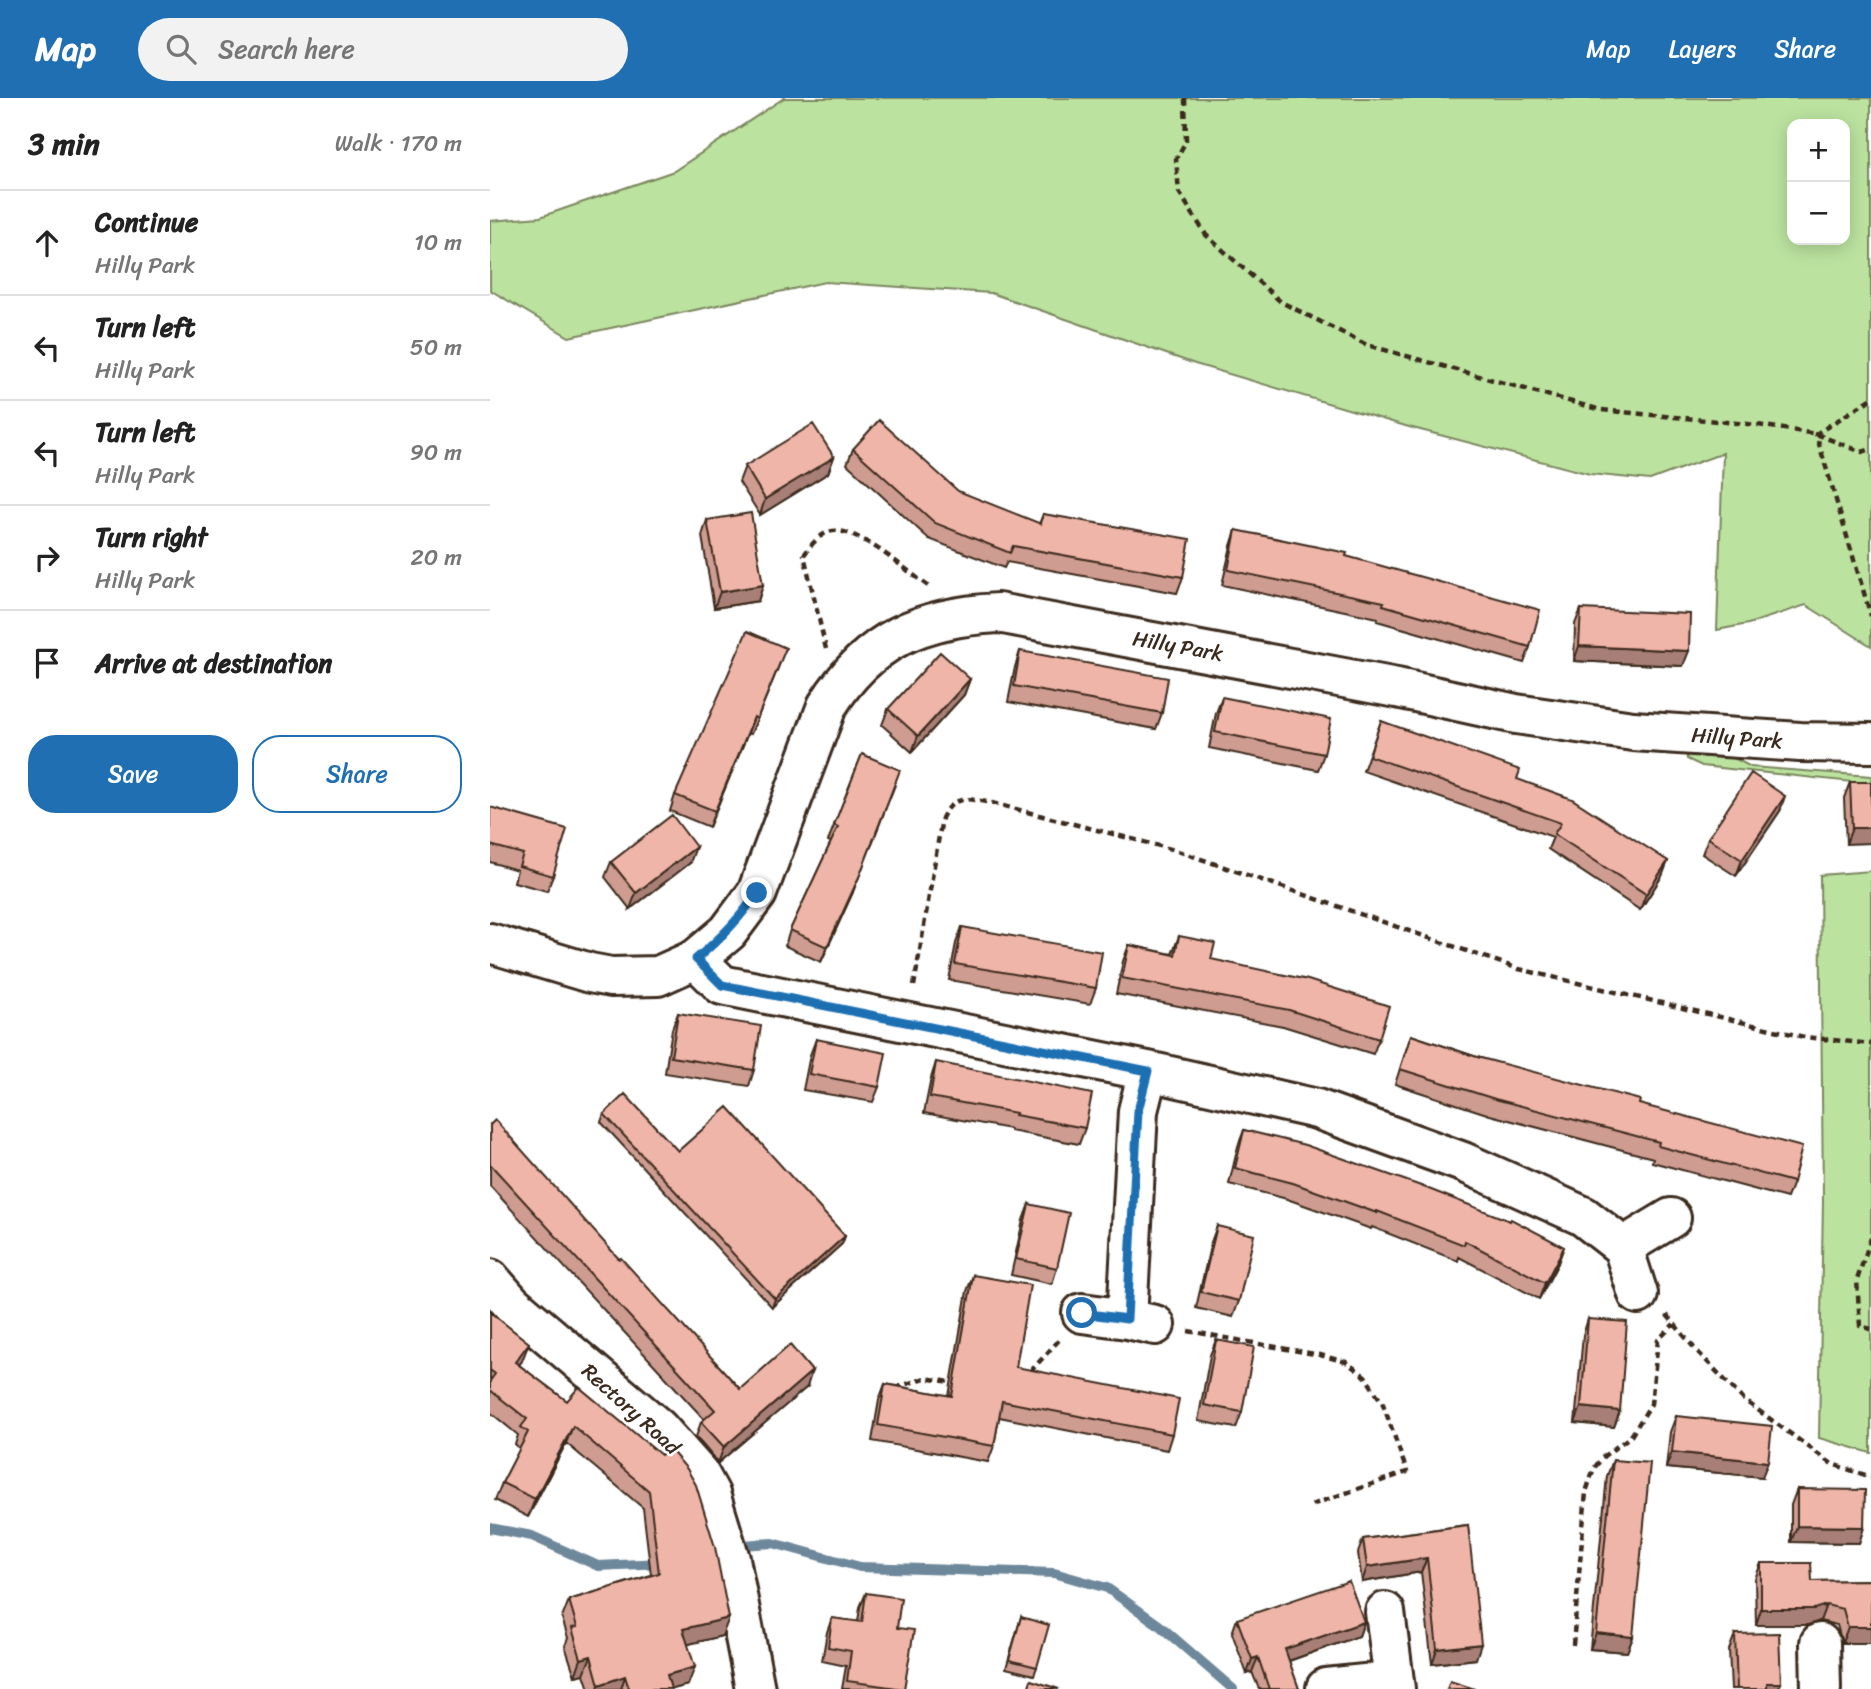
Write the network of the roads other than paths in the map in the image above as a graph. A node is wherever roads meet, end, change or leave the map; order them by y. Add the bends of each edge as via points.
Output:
1 (1860, 744) edge
2 (490, 943) edge
3 (696, 959) junction
4 (1148, 1071) junction
5 (1671, 1218) dead end
6 (1623, 1247) junction
7 (490, 1279) edge
8 (1638, 1294) road end
9 (1082, 1313) road end
10 (1385, 1612) dead end
11 (1820, 1643) dead end
12 (1395, 1685) edge
13 (1326, 1688) edge
14 (755, 1689) edge
15 (1821, 1689) edge

1 - 3 street, Hilly Park via 1620,729 1516,714 998,613 967,615 908,631 858,664 847,677 827,706 757,893 728,932
2 - 3 street, Hilly Park via 611,977 658,976
3 - 4 street via 722,985
4 - 6 street via 1317,1109 1463,1162 1583,1216
4 - 9 street via 1138,1111 1141,1322
5 - 6 street
6 - 8 street
7 - 14 street, Rectory Road via 512,1304 658,1428 699,1474 730,1559
10 - 12 street
11 - 15 street
12 - 13 street

